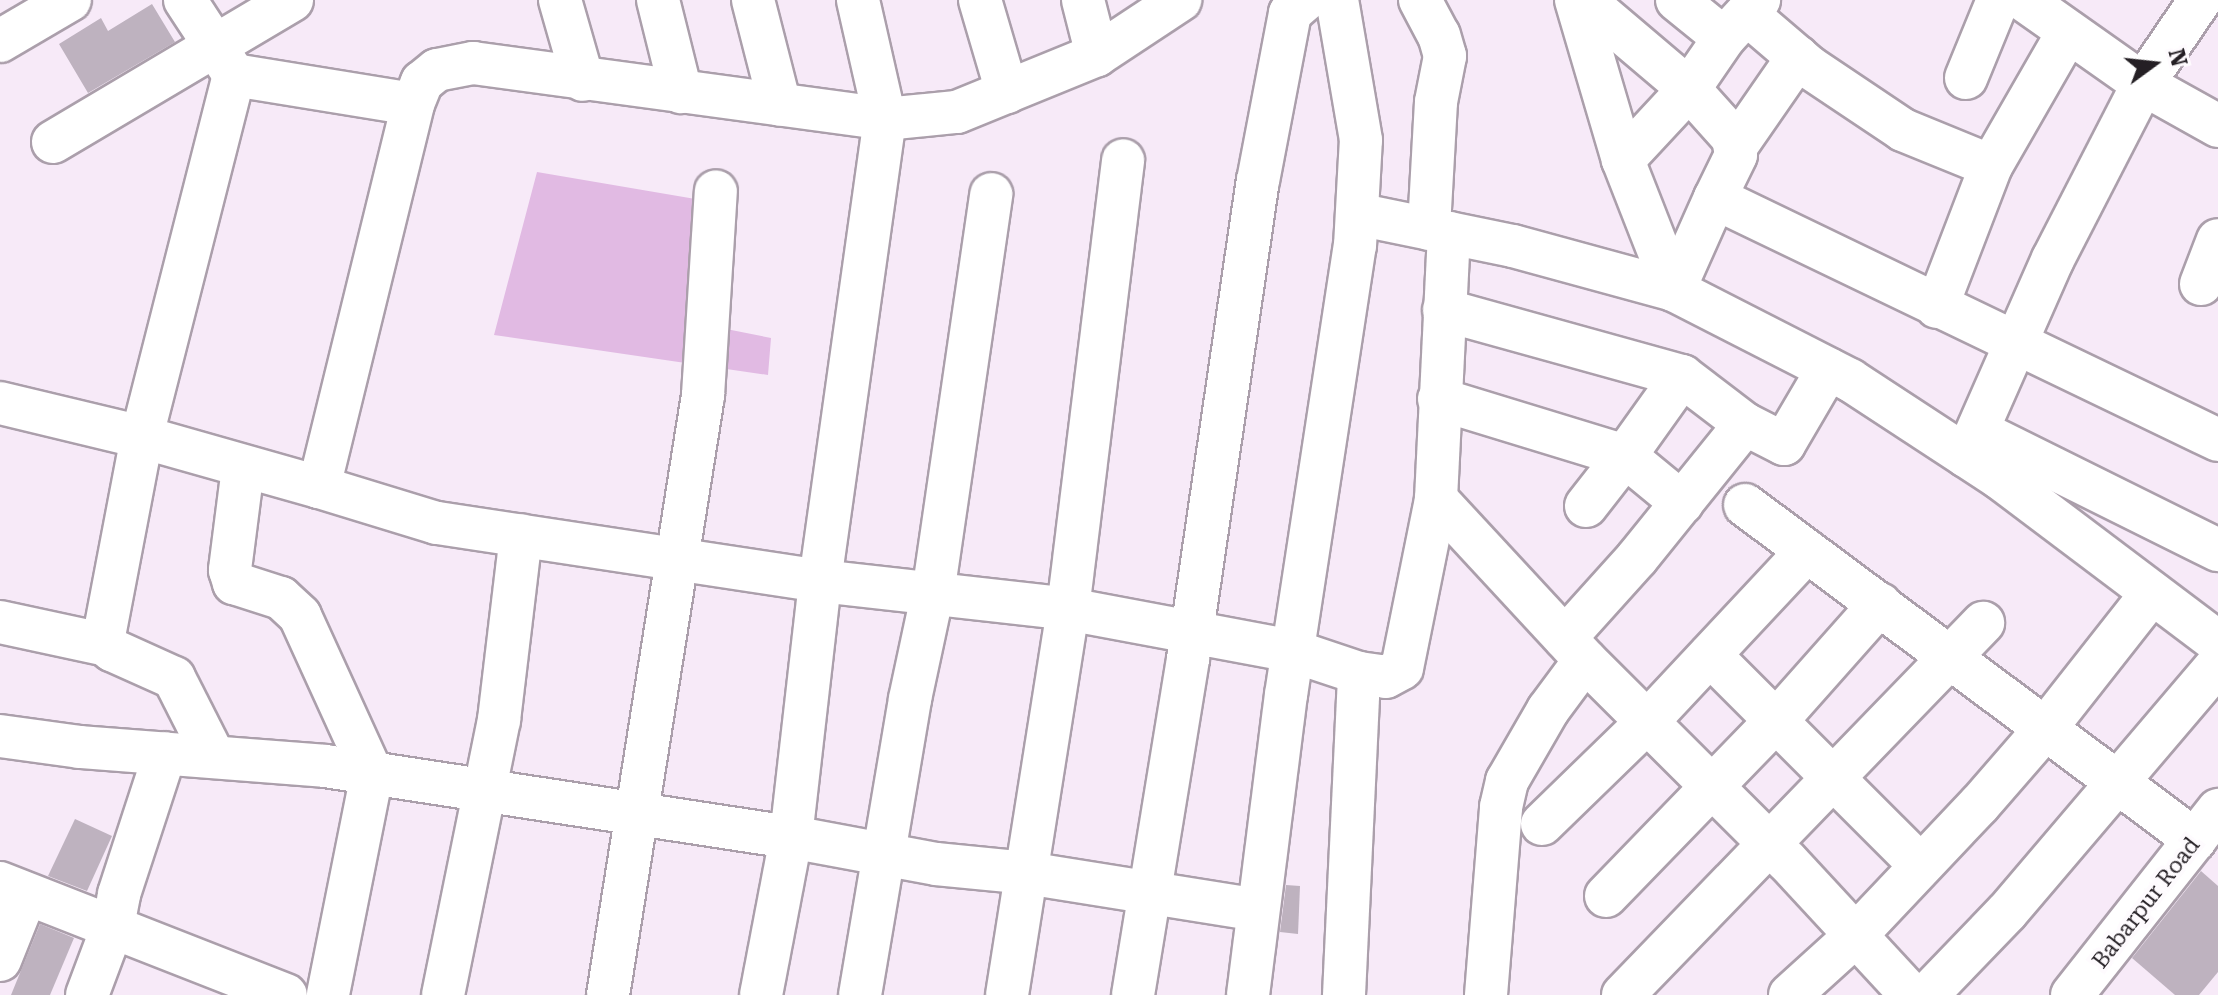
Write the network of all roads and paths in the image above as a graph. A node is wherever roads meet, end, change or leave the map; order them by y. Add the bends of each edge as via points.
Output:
1 (70, 0) edge
2 (185, 0) edge
3 (292, 0) edge
4 (560, 0) edge
5 (658, 0) edge
6 (753, 0) edge
7 (858, 0) edge
8 (980, 0) edge
9 (1083, 0) edge
10 (1180, 0) edge
11 (1305, 0) edge
12 (1337, 0) edge
13 (1420, 0) edge
14 (1576, 0) edge
15 (1584, 0) edge
16 (1677, 0) edge
17 (1998, 0) edge
18 (2024, 0) edge
19 (2200, 0) edge
20 (1743, 17) edge
21 (2068, 32) junction
22 (0, 41) edge
23 (1097, 55) junction
24 (1798, 57) junction
25 (224, 60) junction
26 (1966, 78) dead end
27 (583, 80) junction
28 (2143, 84) junction
29 (1689, 89) junction
30 (681, 92) junction
31 (1007, 92) junction
32 (413, 104) junction
33 (780, 105) junction
34 (885, 119) junction
35 (2218, 126) edge
36 (53, 142) dead end
37 (1737, 145) junction
38 (1123, 160) dead end
39 (1623, 160) junction
40 (1991, 166) junction
41 (716, 191) dead end
42 (991, 194) dead end
43 (1715, 198) junction
44 (1357, 214) junction
45 (1439, 231) junction
46 (2218, 240) edge
47 (2201, 284) dead end
48 (1674, 290) junction
49 (1937, 307) junction
50 (1444, 310) junction
51 (2017, 342) junction
52 (1828, 369) junction
53 (1682, 376) junction
54 (1439, 399) junction
55 (0, 403) edge
56 (1745, 424) junction
57 (142, 437) junction
58 (2218, 440) edge
59 (1972, 443) junction
60 (1625, 456) junction
61 (243, 468) junction
62 (319, 487) junction
63 (1436, 499) junction
64 (1682, 503) junction
65 (1745, 505) dead end
66 (1586, 506) dead end
67 (521, 535) junction
68 (2218, 550) edge
69 (1807, 551) junction
70 (677, 557) junction
71 (820, 581) junction
72 (933, 592) junction
73 (2152, 593) junction
74 (1880, 604) junction
75 (1068, 609) junction
76 (0, 622) edge
77 (1983, 623) dead end
78 (1191, 631) junction
79 (2218, 642) edge
80 (106, 645) junction
81 (1575, 649) junction
82 (1293, 651) junction
83 (1710, 655) junction
84 (1951, 656) junction
85 (2218, 664) edge
86 (1359, 673) junction
87 (1775, 721) junction
88 (1647, 722) junction
89 (2045, 729) junction
90 (0, 736) edge
91 (165, 753) junction
92 (213, 755) junction
93 (372, 774) junction
94 (1833, 776) junction
95 (2118, 782) junction
96 (1712, 787) junction
97 (483, 791) junction
98 (637, 814) junction
99 (1542, 824) dead end
100 (2206, 825) edge
101 (791, 837) junction
102 (1768, 842) junction
103 (883, 855) junction
104 (1921, 866) junction
105 (1027, 873) junction
106 (13, 889) edge
107 (1149, 891) junction
108 (1606, 896) dead end
109 (1258, 910) junction
110 (113, 926) junction
111 (1854, 937) junction
112 (0, 960) edge
113 (2085, 990) edge
114 (618, 993) edge
115 (87, 995) edge
116 (286, 995) edge
117 (328, 995) edge
118 (443, 995) edge
119 (761, 995) edge
120 (860, 995) edge
121 (1007, 995) edge
122 (1133, 995) edge
123 (1248, 995) edge
124 (1344, 995) edge
125 (1486, 995) edge
126 (1623, 995) edge
127 (1790, 995) edge
128 (1911, 995) edge
129 (1927, 995) edge

1 - 22 street
2 - 25 street
3 - 25 street
4 - 27 street
5 - 30 street
6 - 33 street
7 - 34 street
8 - 31 street
9 - 23 street
10 - 23 street
11 - 78 street via 1290,13 1258,181
12 - 44 street via 1361,140
13 - 45 street via 1445,56 1436,102
14 - 39 street
15 - 29 street
16 - 20 street
17 - 26 street
18 - 21 street
19 - 28 street
20 - 24 street
20 - 29 street
21 - 28 street
21 - 40 street
23 - 31 street
24 - 37 street
24 - 40 street via 1903,130
25 - 32 street
25 - 36 street
25 - 57 street
27 - 30 street
27 - 32 street via 457,65 437,70 422,82
28 - 35 street
28 - 51 street via 2053,259
29 - 37 street
29 - 39 street
30 - 33 street
31 - 34 street via 957,112
32 - 62 street
33 - 34 street
34 - 71 street
37 - 43 street
38 - 75 street
39 - 48 street
40 - 49 street
41 - 70 street via 703,395
42 - 72 street
43 - 48 street
43 - 49 street
44 - 45 street
44 - 82 street
45 - 48 street
45 - 50 street
46 - 47 street
48 - 52 street
49 - 51 street
50 - 53 street
50 - 54 street
51 - 58 street
51 - 59 street
52 - 56 street via 1784,444
52 - 59 street
53 - 56 street
53 - 60 street
54 - 60 street
54 - 63 street
55 - 57 street
56 - 64 street
57 - 61 street
57 - 80 street
59 - 68 street
59 - 73 street
60 - 64 street
60 - 66 street
61 - 62 street
61 - 93 street via 230,570 234,583 281,598 300,616
62 - 67 street via 437,523
63 - 81 street
63 - 86 street via 1402,668 1386,677
64 - 81 street
65 - 69 street
67 - 70 street
67 - 97 street via 499,720
69 - 74 street
69 - 83 street
70 - 71 street
70 - 98 street
71 - 72 street
71 - 101 street
72 - 75 street
72 - 103 street
73 - 79 street
73 - 89 street
74 - 84 street
74 - 87 street
75 - 78 street
75 - 105 street
76 - 80 street
77 - 84 street
78 - 82 street
78 - 107 street
80 - 92 street via 174,678
81 - 88 street
81 - 125 street via 1507,781
82 - 86 street
82 - 109 street
83 - 87 street
83 - 88 street
84 - 89 street
84 - 94 street
85 - 95 street
86 - 124 street
87 - 94 street
87 - 96 street
88 - 96 street
88 - 99 street
89 - 95 street
89 - 104 street
90 - 91 street
91 - 92 street
91 - 110 street
92 - 93 street
93 - 97 street
93 - 117 street
94 - 102 street
94 - 104 street
95 - 100 street
95 - 129 street via 2007,912
96 - 102 street
96 - 108 street
97 - 98 street
97 - 118 street
98 - 101 street
98 - 114 street
100 - 113 street, Babarpur Road
101 - 103 street
101 - 119 street
102 - 111 street
102 - 126 street
103 - 105 street
103 - 120 street
104 - 111 street
105 - 107 street
105 - 121 street
106 - 110 street
106 - 112 street
107 - 109 street
107 - 122 street
109 - 123 street
110 - 115 street
110 - 116 street
111 - 127 street
111 - 128 street

